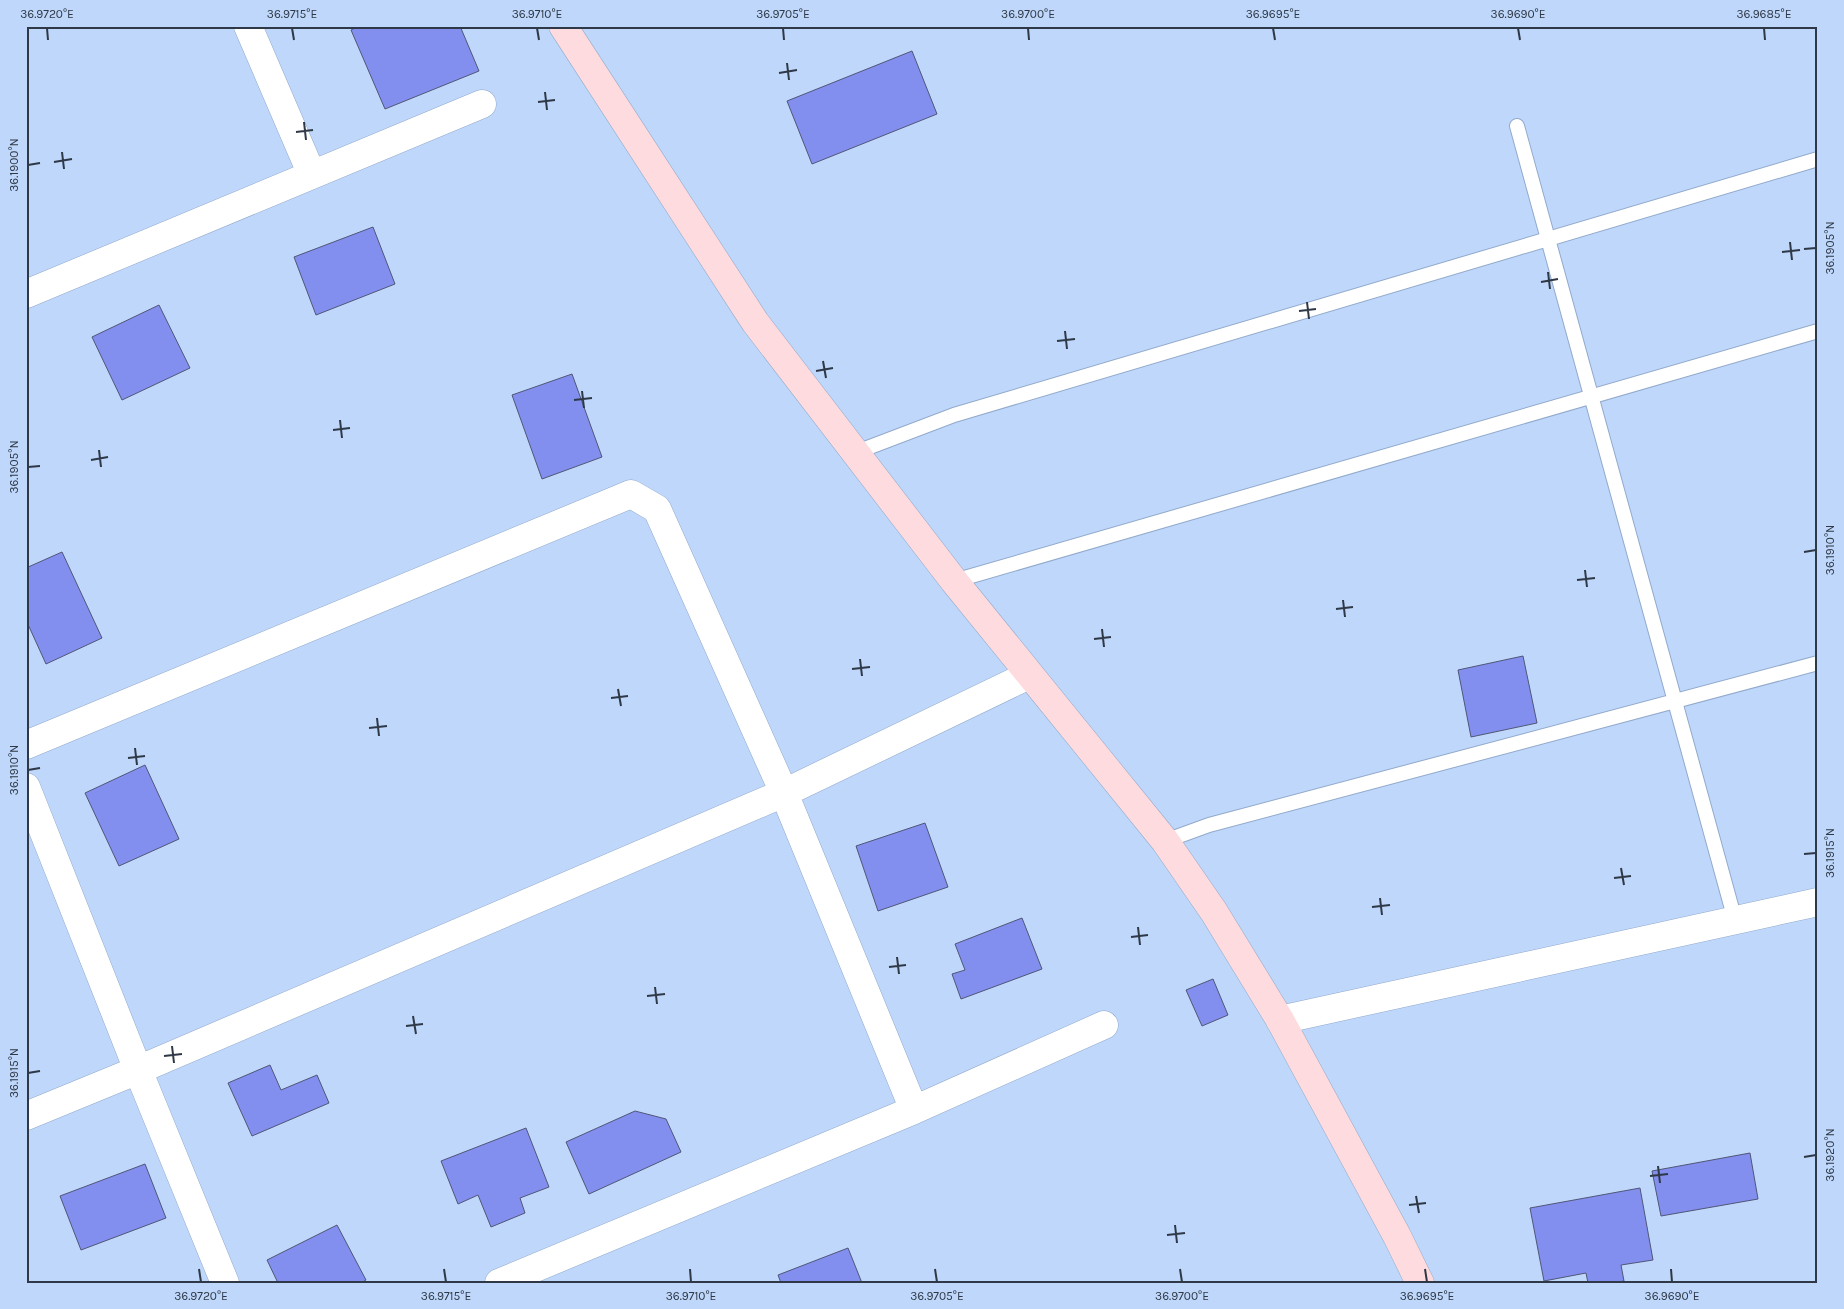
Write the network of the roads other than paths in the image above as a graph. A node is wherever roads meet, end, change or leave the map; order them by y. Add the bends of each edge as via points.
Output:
1 (248, 26) edge
2 (563, 26) edge
3 (482, 104) dead end
4 (1517, 126) dead end
5 (1818, 160) edge
6 (312, 175) junction
7 (1548, 240) junction
8 (26, 294) edge
9 (1818, 331) edge
10 (1592, 396) junction
11 (854, 453) junction
12 (954, 581) junction
13 (1818, 663) edge
14 (1029, 675) junction
15 (1675, 701) junction
16 (26, 745) edge
17 (26, 787) edge
18 (784, 793) junction
19 (1165, 841) junction
20 (1818, 902) edge
21 (1735, 920) junction
22 (1280, 1020) junction
23 (1104, 1025) dead end
24 (138, 1070) junction
25 (914, 1110) junction
26 (26, 1116) edge
27 (225, 1283) edge
28 (499, 1283) edge
29 (1420, 1283) edge

1 - 6 street
2 - 11 street via 754,322
3 - 6 street
4 - 7 lane
5 - 7 lane
6 - 8 street
7 - 10 lane
7 - 11 lane via 954,415
9 - 10 lane
10 - 12 lane
10 - 15 lane
11 - 12 street
12 - 14 street
13 - 15 lane
14 - 18 street
14 - 19 street
15 - 19 lane via 1209,825
15 - 21 lane
16 - 18 street via 631,494 657,509
17 - 24 street
18 - 24 street
18 - 25 street
19 - 22 street via 1214,912
20 - 21 street
21 - 22 street
22 - 29 street
23 - 25 street
24 - 26 street
24 - 27 street
25 - 28 street

